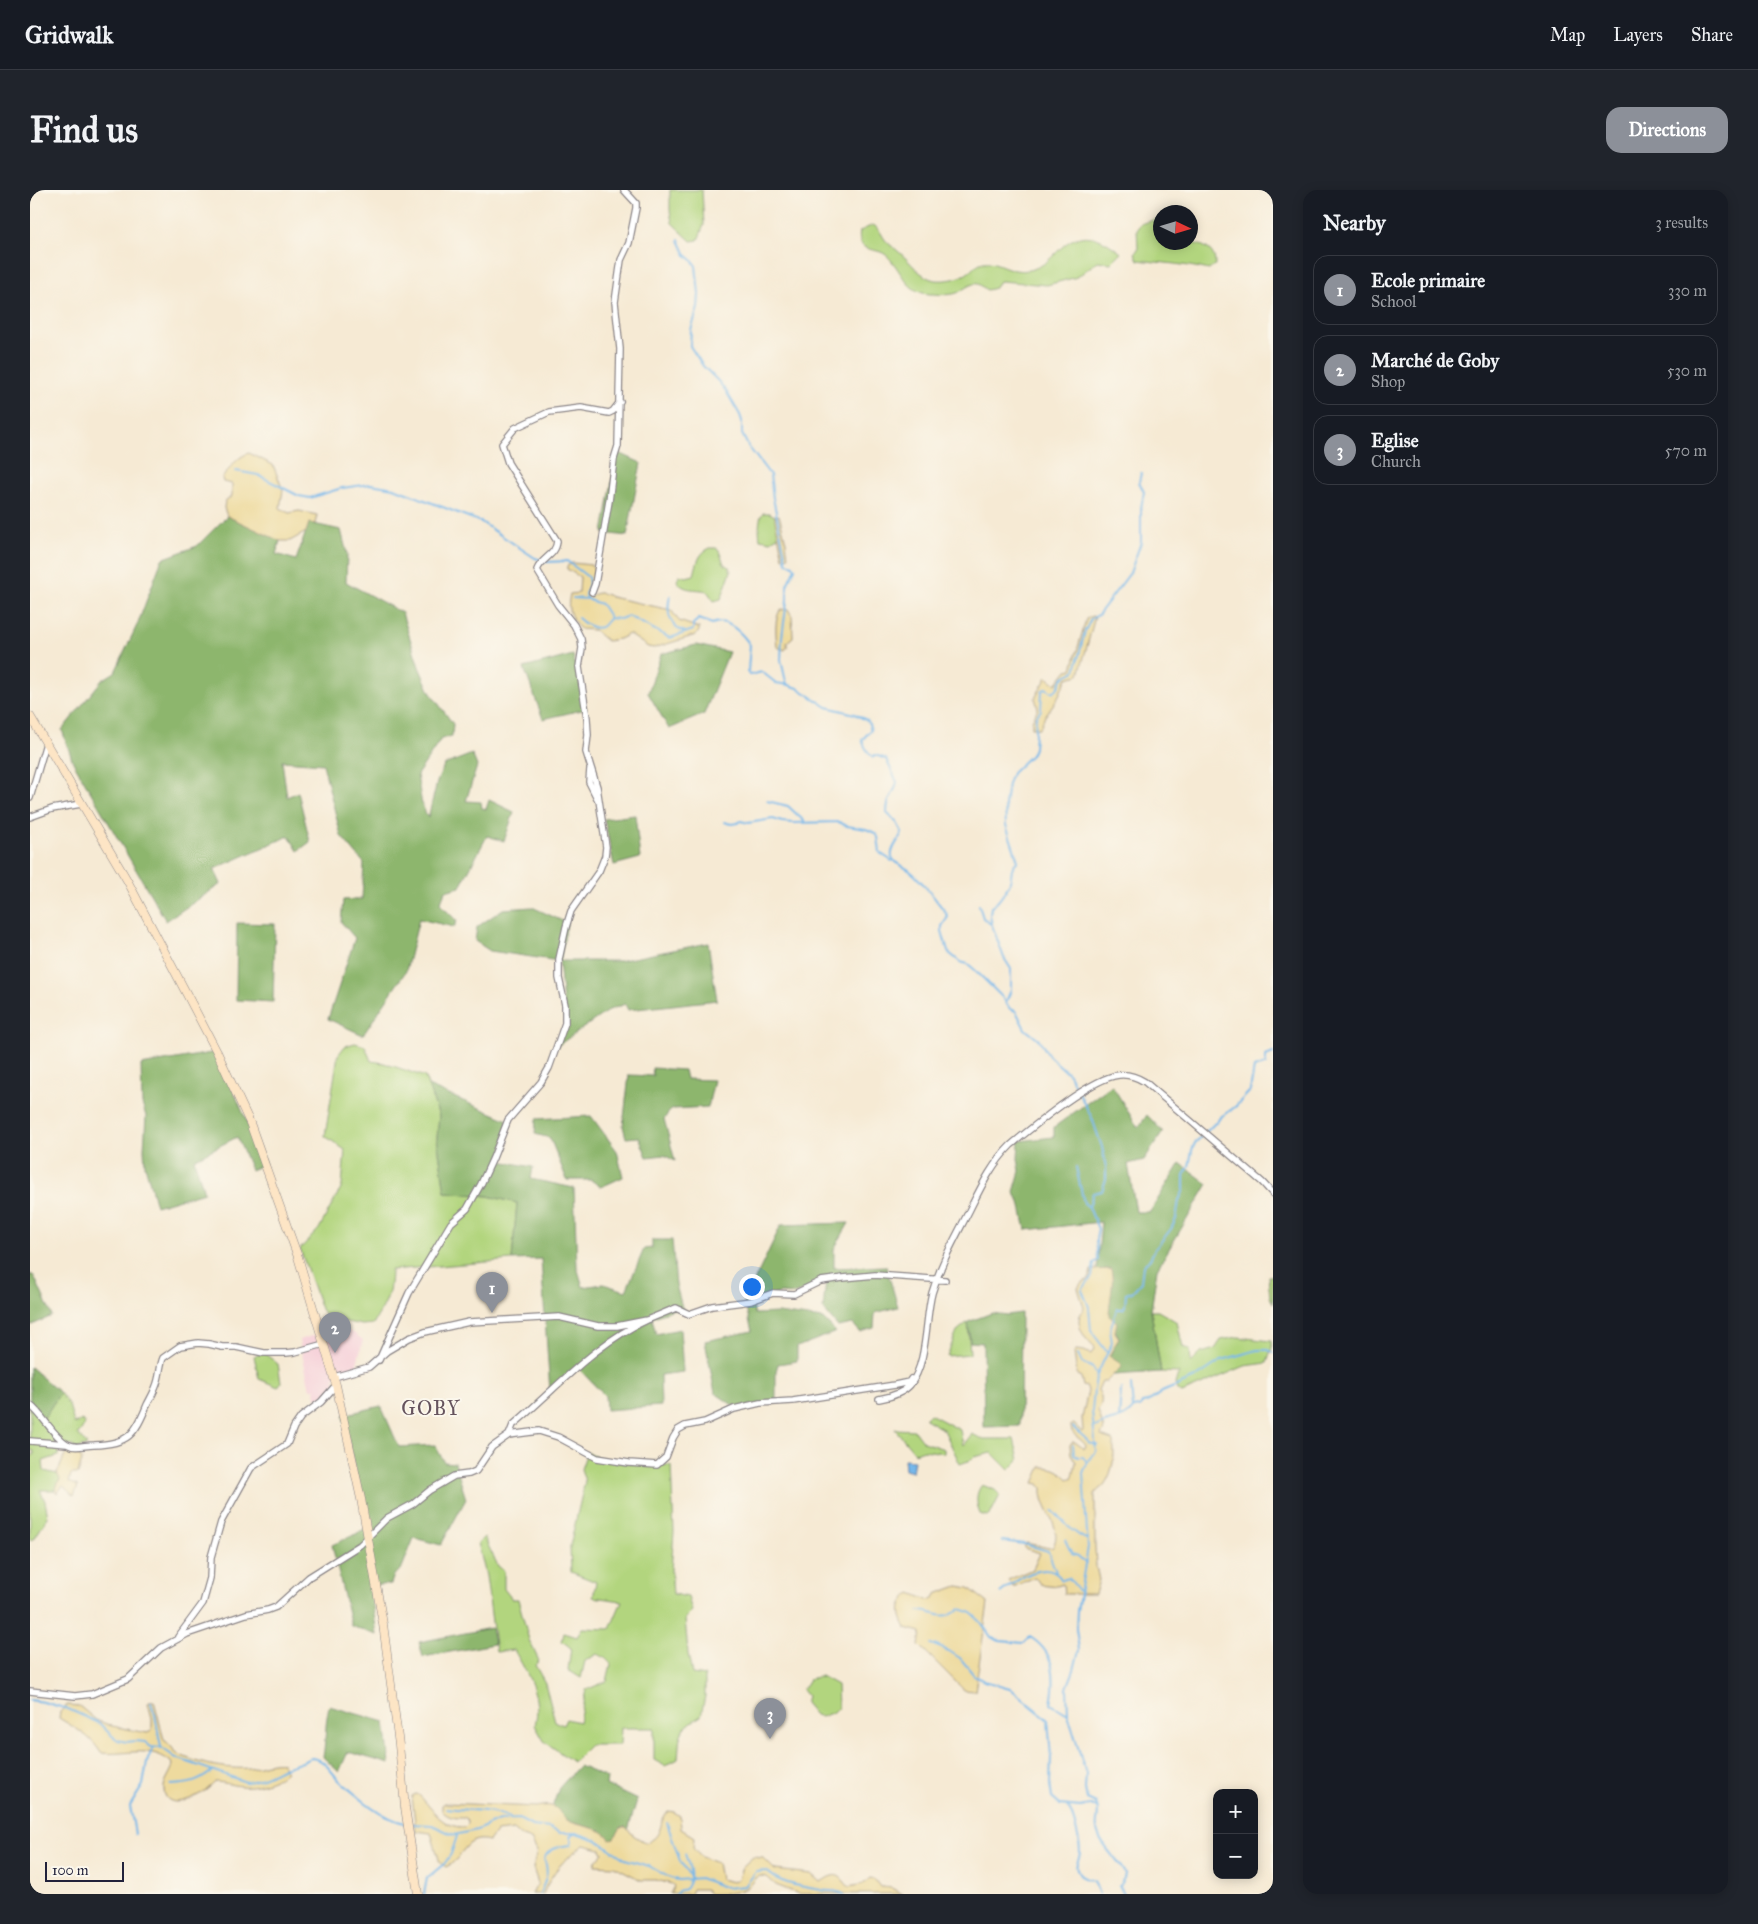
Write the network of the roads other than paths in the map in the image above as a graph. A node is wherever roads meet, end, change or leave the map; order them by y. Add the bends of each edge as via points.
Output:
1 (624, 190) edge
2 (620, 402) junction
3 (592, 592) dead end
4 (30, 716) edge
5 (46, 743) junction
6 (30, 798) edge
7 (81, 804) junction
8 (30, 817) edge
9 (1273, 1194) edge
10 (936, 1280) junction
11 (945, 1280) dead end
12 (647, 1320) junction
13 (324, 1344) junction
14 (379, 1360) junction
15 (915, 1375) junction
16 (335, 1381) junction
17 (879, 1399) dead end
18 (30, 1405) edge
19 (509, 1435) junction
20 (30, 1441) edge
21 (67, 1444) junction
22 (368, 1536) junction
23 (177, 1639) junction
24 (30, 1691) edge
25 (418, 1894) edge

1 - 2 street via 636,203 636,208 621,260 615,302 620,348
2 - 3 street via 618,446
2 - 14 street via 609,413 580,408 549,412 515,428 502,444 508,463 557,541 550,557 542,561 537,570 581,639 579,679 587,718 586,752 597,787 605,856 592,883 571,911 566,926 559,960 565,1023 549,1068 508,1120 490,1167 466,1209 451,1223 408,1293
4 - 5 main road
5 - 6 street
5 - 7 main road
7 - 8 street
7 - 13 main road via 164,947 250,1123 298,1257
9 - 10 street via 1139,1078 1120,1074 1111,1076 1090,1086 1025,1132 1000,1155 951,1244
10 - 11 street
10 - 12 street via 875,1275 843,1278 821,1282 794,1294 773,1293 689,1314 676,1308
10 - 15 street via 921,1361
12 - 14 street via 617,1326 598,1326 559,1317 469,1322 409,1338 387,1351
12 - 19 street via 622,1332 570,1373 513,1424
13 - 16 main road
13 - 21 street via 286,1353 198,1343 180,1346 163,1358 158,1380 136,1430 127,1438 106,1445 81,1447
14 - 16 street
15 - 17 street via 902,1392
15 - 19 street via 909,1382 895,1385 794,1401 760,1403 685,1426 672,1438 666,1457 658,1465 597,1458 558,1437 539,1431
16 - 22 main road
16 - 23 street via 321,1402 301,1417 287,1444 251,1468 221,1522 203,1603
18 - 21 street
19 - 22 street via 492,1447 473,1473 454,1476 430,1490 421,1499 387,1518
20 - 21 street
22 - 23 street via 360,1546 298,1585 276,1607 246,1614
22 - 25 main road via 383,1624
23 - 24 street via 161,1648 128,1679 92,1694 70,1696

